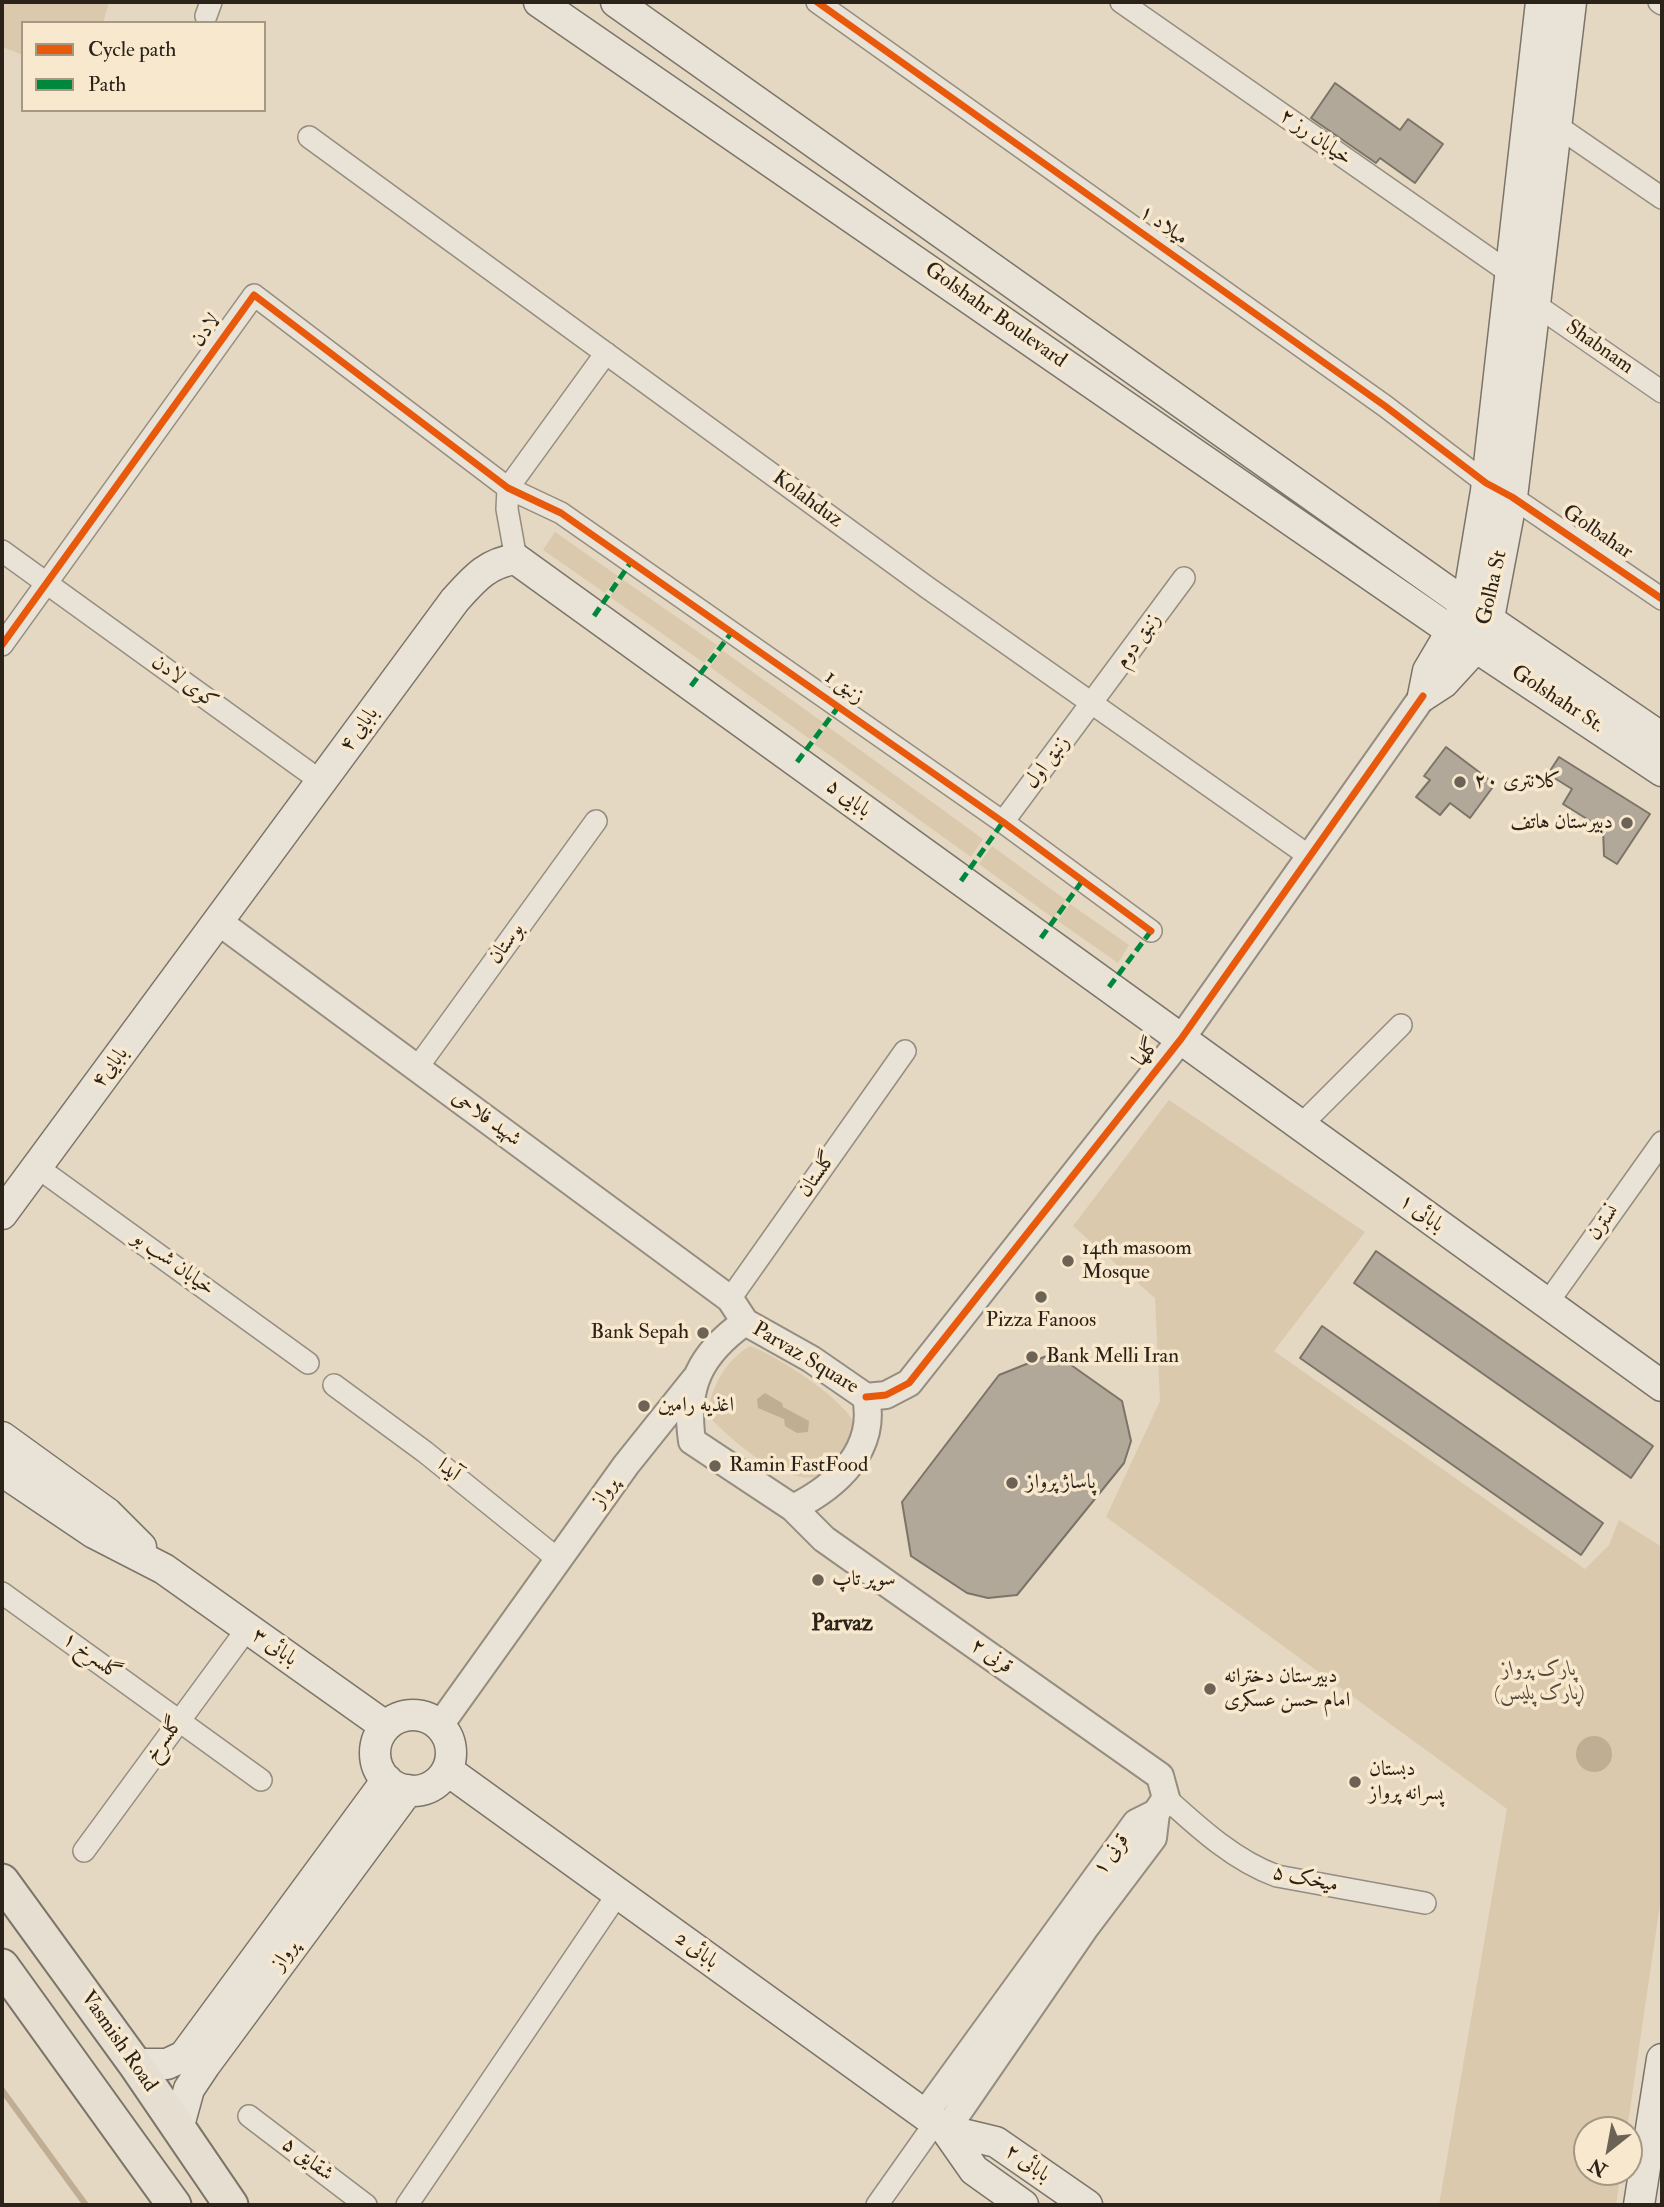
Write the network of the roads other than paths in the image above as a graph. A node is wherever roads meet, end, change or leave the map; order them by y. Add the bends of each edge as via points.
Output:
1 (539, 2) edge
2 (615, 2) edge
3 (817, 2) edge
4 (1121, 2) edge
5 (1541, 2) edge
6 (1571, 2) edge
7 (1557, 126) junction
8 (309, 137) dead end
9 (1662, 198) edge
10 (1510, 273) junction
11 (1536, 305) junction
12 (606, 353) junction
13 (1662, 391) edge
14 (1486, 483) junction
15 (508, 488) junction
16 (1513, 497) junction
17 (2, 551) edge
18 (516, 559) junction
19 (1184, 578) dead end
20 (46, 584) junction
21 (1662, 599) edge
22 (1478, 612) junction
23 (1450, 630) junction
24 (2, 645) edge
25 (1476, 647) junction
26 (1423, 696) junction
27 (1094, 704) junction
28 (1662, 738) edge
29 (1662, 771) edge
30 (322, 782) junction
31 (596, 821) dead end
32 (1003, 822) junction
33 (1309, 856) junction
34 (219, 922) junction
35 (1151, 931) dead end
36 (1401, 1025) dead end
37 (1181, 1039) junction
38 (905, 1052) dead end
39 (417, 1068) junction
40 (1300, 1126) junction
41 (1662, 1142) edge
42 (37, 1167) junction
43 (2, 1214) edge
44 (730, 1299) junction
45 (1546, 1305) junction
46 (744, 1322) junction
47 (308, 1363) dead end
48 (698, 1375) junction
49 (334, 1385) dead end
50 (1662, 1386) edge
51 (866, 1396) junction
52 (2, 1437) edge
53 (692, 1441) junction
54 (626, 1465) junction
55 (2, 1471) edge
56 (793, 1508) junction
57 (559, 1560) junction
58 (164, 1569) junction
59 (2, 1592) edge
60 (247, 1629) junction
61 (180, 1721) junction
62 (440, 1725) junction
63 (385, 1726) junction
64 (447, 1770) junction
65 (261, 1780) dead end
66 (398, 1785) junction
67 (1161, 1805) junction
68 (84, 1851) dead end
69 (2, 1881) edge
70 (617, 1895) junction
71 (1425, 1903) dead end
72 (8, 1976) edge
73 (1662, 2059) edge
74 (135, 2064) junction
75 (249, 2116) dead end
76 (935, 2123) junction
77 (178, 2129) junction
78 (174, 2205) edge
79 (231, 2205) edge
80 (366, 2205) edge
81 (407, 2205) edge
82 (877, 2205) edge
83 (1023, 2205) edge
84 (1087, 2205) edge
85 (1639, 2205) edge

1 - 23 main road, Golshahr Boulevard
2 - 22 main road, Golshahr Boulevard
3 - 14 street, میلاد ۱ via 1385,406
4 - 10 street, خیابان رز ۲
5 - 10 main road, Golha St
6 - 7 main road, Golha St
7 - 9 street
7 - 11 main road, Golha St
8 - 12 street, Kolahduz
10 - 14 main road, Golha St
11 - 13 street, Shabnam
11 - 16 main road, Golha St
12 - 15 street
12 - 27 street, Kolahduz
14 - 16 street, میلاد ۱
14 - 22 main road, Golha St
15 - 18 street
15 - 20 street, لادن via 254,295
15 - 32 street, زنبق 1 via 561,513
16 - 21 street, Golbahar
16 - 22 main road, Golha St
17 - 20 street, کوی لادن
18 - 30 main road, بابایی ۴ via 498,562 478,574 455,600
18 - 37 main road, ۵ بابایی
19 - 27 street, زنبق دوم
20 - 24 street, لادن
20 - 30 street, کوی لادن
22 - 23 main road, Golha St
22 - 25 main road, Golha St
22 - 28 main road, Golshahr St.
23 - 25 main road, Golshahr St.
23 - 26 main road, Golha St via 1428,671
25 - 26 main road, Golha St via 1443,683
25 - 29 main road, Golshahr St.
26 - 33 street, گلها
27 - 32 street, زنبق اول
27 - 33 street, Kolahduz
30 - 34 main road, بابایی ۴
31 - 39 street, بوستان
32 - 35 street, زنبق 1
33 - 37 street, گلها
34 - 39 street, شهید فلاحی
34 - 42 main road, بابایی۴
36 - 40 street
37 - 40 main road, بابائی ۱
37 - 51 street, گلها via 909,1383 886,1395
38 - 44 street, گلستان
39 - 44 street, شهید فلاحی
40 - 45 main road, بابائی ۱
41 - 45 street, نسترن
42 - 43 main road, بابایی۴
42 - 47 street, خیابان شب بو
44 - 46 street, شهید فلاحی
45 - 50 main road, بابائی ۱
46 - 48 street, Parvaz Square via 720,1339
46 - 51 street, Parvaz Square
48 - 53 street, Parvaz Square via 691,1389
48 - 54 street, پرواز
49 - 57 street, آیدا
51 - 56 street, Parvaz Square via 870,1417 843,1476
52 - 58 main road, بابائی ۳ via 107,1513
53 - 54 street, پرواز via 661,1442
53 - 56 street
54 - 57 street, پرواز
55 - 58 main road, بابائی ۳ via 94,1532
56 - 67 street, قرنی ۲ via 824,1539 1160,1776
57 - 62 street, پرواز
58 - 60 main road, بابائی ۳
59 - 61 street, گلسرخ ۱
60 - 61 street, گلسرخ
60 - 63 main road, بابائی ۳
61 - 65 street, گلسرخ ۱
61 - 68 street, گلسرخ
62 - 63 main road via 419,1715 406,1715
62 - 64 main road via 451,1747
63 - 66 main road via 375,1748 380,1771
64 - 66 main road via 431,1786
64 - 70 main road, بابائی 2
66 - 74 main road, پرواز via 184,2056 167,2064
66 - 77 main road, پرواز via 199,2073 189,2089
67 - 71 street, میخک ۵ via 1256,1869
67 - 76 street, قرنی ۱ via 1153,1838
69 - 74 main road, Vasmish Road
70 - 76 main road, بابائی 2
70 - 81 street
72 - 78 main road
73 - 85 main road
74 - 77 main road, Vasmish Road
75 - 80 street, شقایق ۵
76 - 82 street
76 - 83 main road, بابائی ۲ via 974,2170
76 - 84 main road, بابائی ۲ via 996,2142
77 - 79 main road, Vasmish Road

